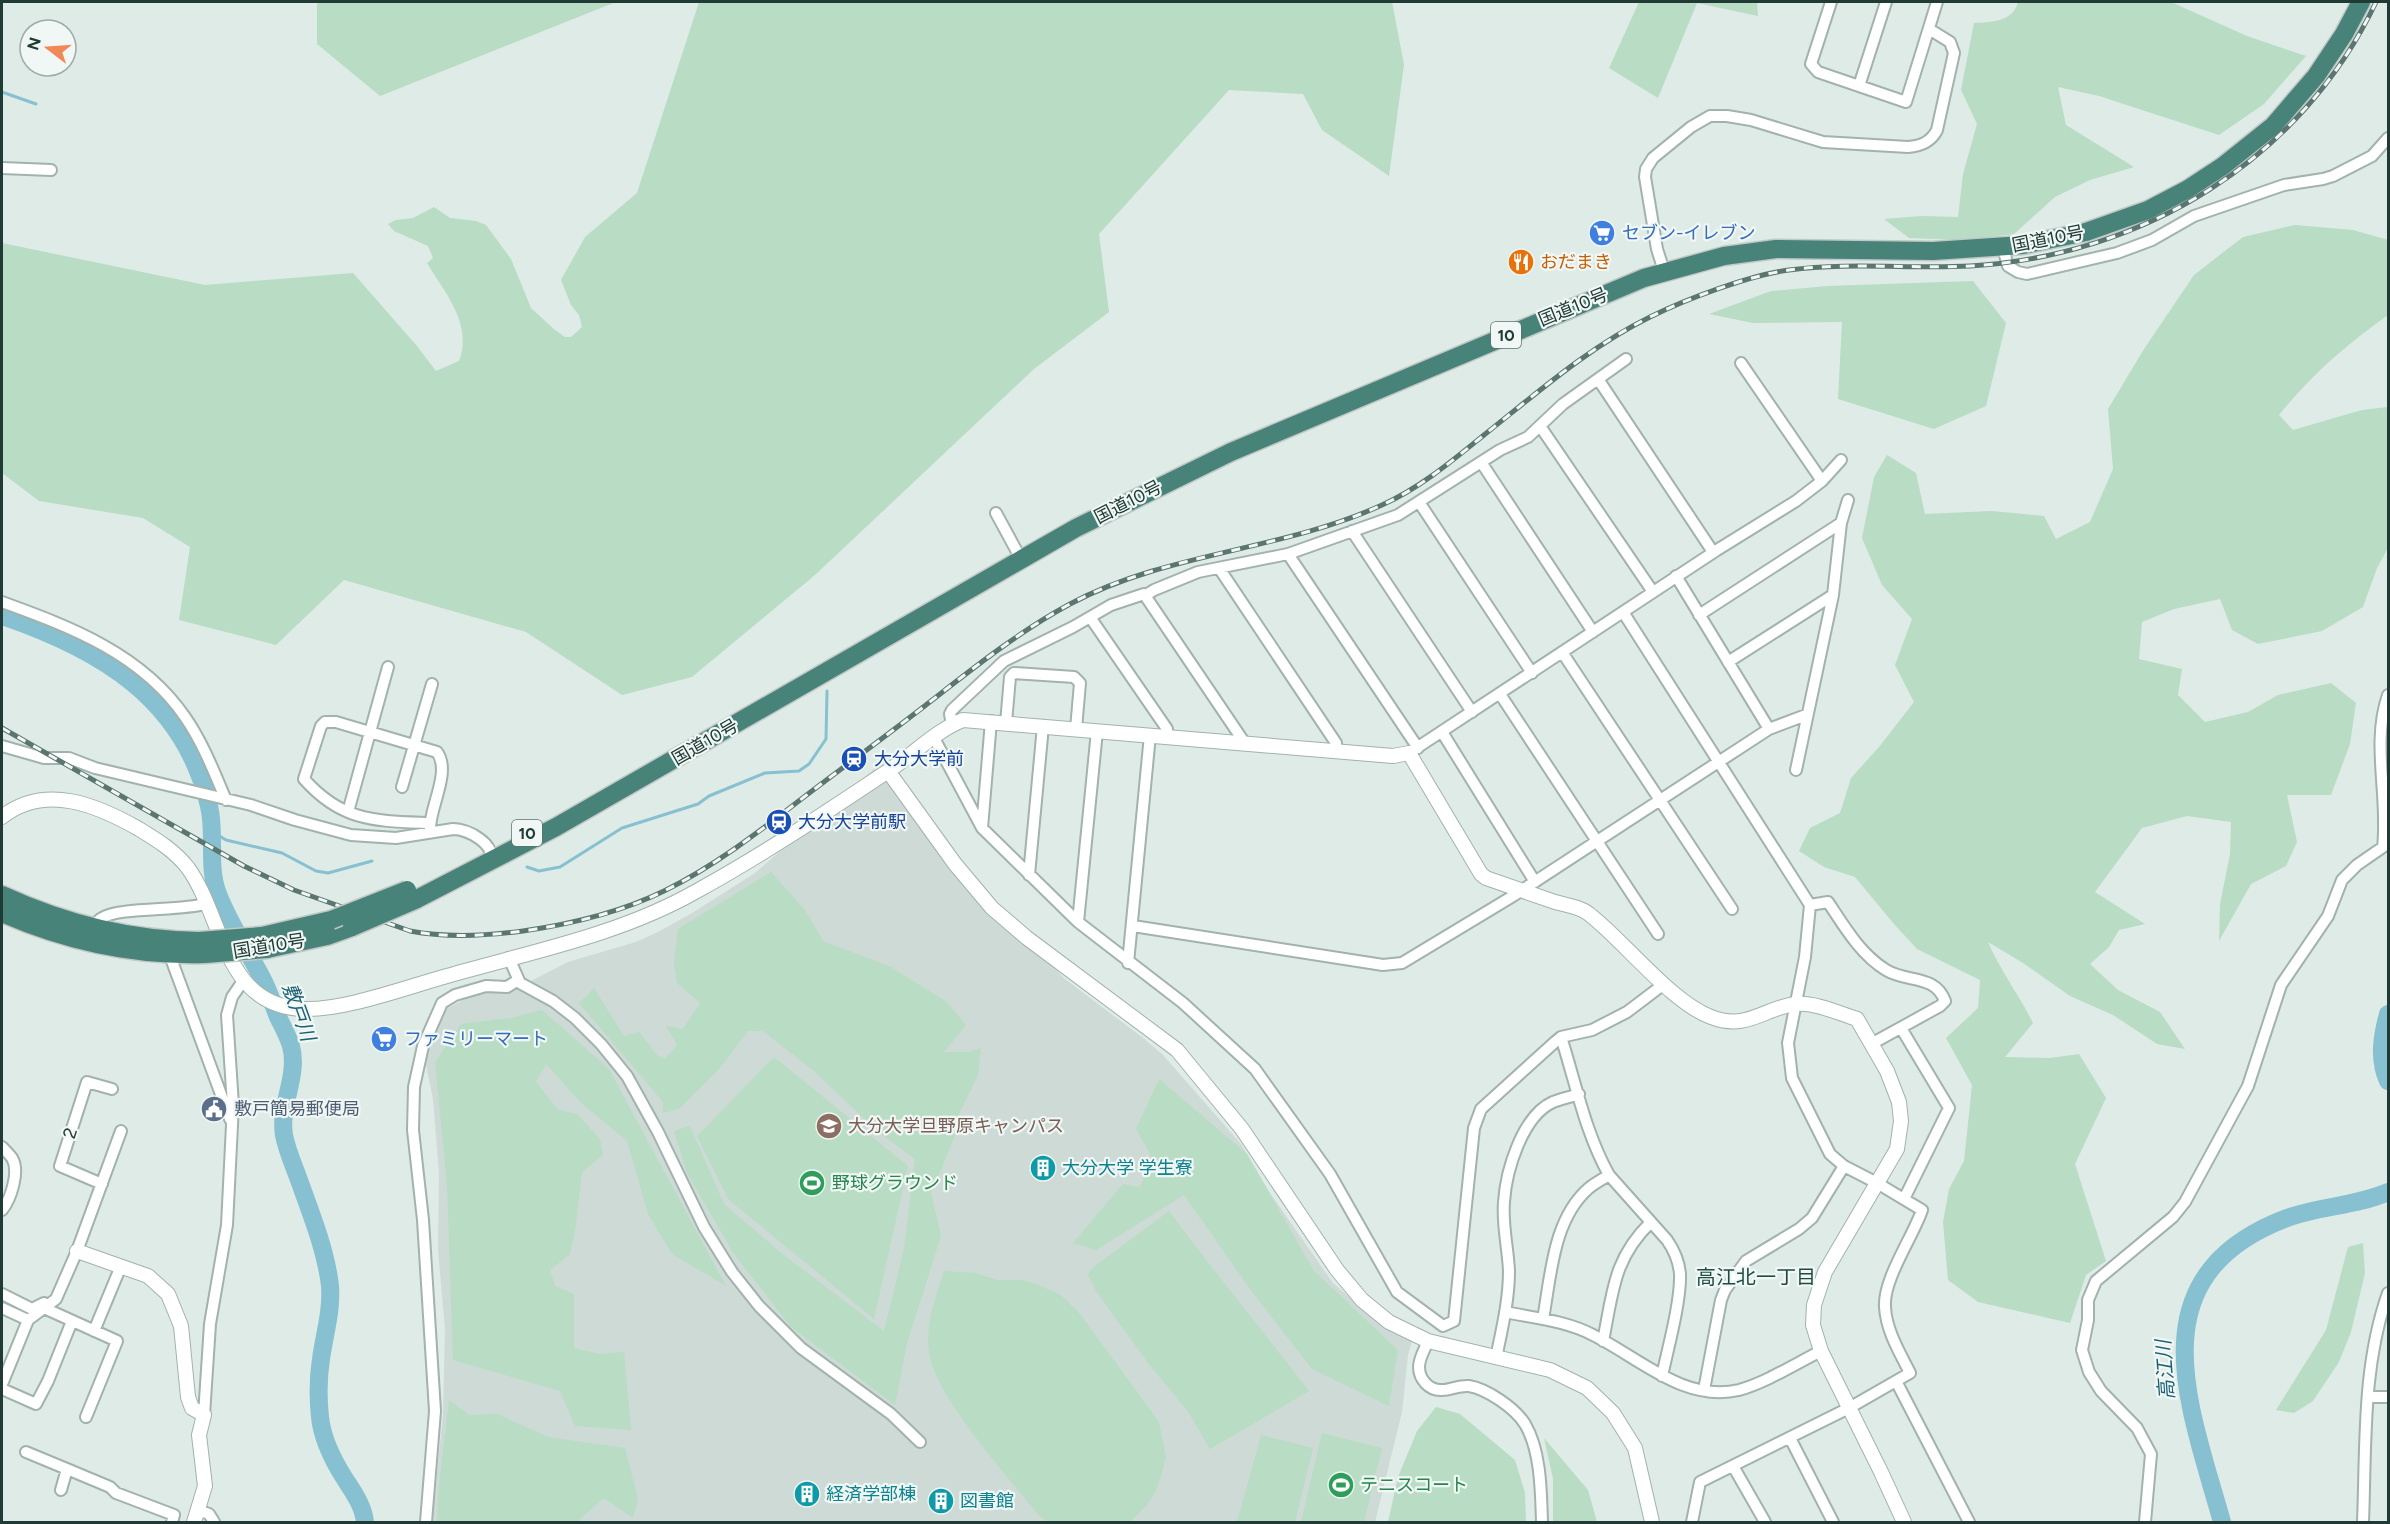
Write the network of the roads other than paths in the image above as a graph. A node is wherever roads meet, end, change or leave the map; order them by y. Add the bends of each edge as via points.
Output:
1 (1831, 2) edge
2 (1886, 2) edge
3 (1937, 2) edge
4 (2361, 2) edge
5 (1929, 29) junction
6 (1859, 86) junction
7 (2388, 138) edge
8 (2, 168) edge
9 (51, 170) dead end
10 (2003, 248) junction
11 (1664, 270) junction
12 (1626, 359) dead end
13 (1742, 363) dead end
14 (1598, 379) junction
15 (1540, 426) junction
16 (1841, 460) dead end
17 (1481, 462) junction
18 (1822, 481) junction
19 (1848, 500) dead end
20 (1419, 502) junction
21 (996, 513) dead end
22 (1841, 524) junction
23 (1352, 531) junction
24 (1713, 552) junction
25 (1288, 554) junction
26 (1022, 559) junction
27 (1219, 568) junction
28 (1676, 576) junction
29 (1653, 592) junction
30 (1146, 595) junction
31 (1833, 595) junction
32 (2, 602) edge
33 (1623, 612) junction
34 (1699, 615) junction
35 (1092, 620) dead end
36 (1593, 632) junction
37 (1562, 652) junction
38 (1728, 662) junction
39 (388, 667) dead end
40 (1532, 672) junction
41 (432, 684) dead end
42 (1500, 694) junction
43 (2388, 695) edge
44 (1472, 712) junction
45 (1806, 716) junction
46 (991, 721) junction
47 (1006, 723) junction
48 (952, 725) junction
49 (1043, 726) junction
50 (1076, 729) junction
51 (1769, 729) junction
52 (370, 731) junction
53 (1097, 731) junction
54 (1442, 732) junction
55 (1150, 735) junction
56 (1167, 737) junction
57 (934, 738) junction
58 (1241, 743) junction
59 (414, 744) junction
60 (2, 746) edge
61 (1336, 751) junction
62 (1413, 751) junction
63 (1719, 762) junction
64 (1796, 770) dead end
65 (888, 771) junction
66 (402, 787) dead end
67 (222, 799) junction
68 (1660, 800) junction
69 (348, 813) junction
70 (2, 817) edge
71 (429, 828) junction
72 (982, 828) junction
73 (1597, 842) junction
74 (491, 855) junction
75 (1029, 875) junction
76 (1535, 882) junction
77 (1522, 891) junction
78 (2, 895) edge
79 (411, 895) junction
80 (205, 904) junction
81 (1810, 905) junction
82 (1732, 909) dead end
83 (2, 913) edge
84 (1078, 922) junction
85 (1133, 927) junction
86 (92, 928) junction
87 (1658, 934) dead end
88 (264, 943) junction
89 (202, 947) junction
90 (170, 954) junction
91 (509, 958) junction
92 (1128, 963) junction
93 (518, 980) junction
94 (243, 981) junction
95 (1664, 984) junction
96 (1795, 1004) junction
97 (1901, 1028) junction
98 (1561, 1037) junction
99 (1873, 1043) junction
100 (112, 1089) dead end
101 (1579, 1094) junction
102 (233, 1128) junction
103 (122, 1131) dead end
104 (2, 1147) edge
105 (1844, 1166) junction
106 (1609, 1175) junction
107 (1877, 1183) junction
108 (102, 1184) junction
109 (1904, 1199) junction
110 (2, 1210) edge
111 (1651, 1222) junction
112 (77, 1251) junction
113 (122, 1266) junction
114 (2388, 1293) edge
115 (2, 1294) edge
116 (46, 1307) junction
117 (2, 1308) edge
118 (1505, 1312) junction
119 (1543, 1319) junction
120 (28, 1320) junction
121 (72, 1321) junction
122 (94, 1331) junction
123 (1428, 1341) junction
124 (1603, 1341) junction
125 (1821, 1351) junction
126 (1496, 1358) junction
127 (1662, 1376) junction
128 (1896, 1381) junction
129 (2, 1384) edge
130 (2, 1389) edge
131 (1704, 1390) junction
132 (2368, 1397) junction
133 (2388, 1397) edge
134 (1849, 1408) junction
135 (204, 1415) junction
136 (86, 1418) dead end
137 (1790, 1438) junction
138 (920, 1442) dead end
139 (26, 1452) dead end
140 (1734, 1466) junction
141 (67, 1469) junction
142 (61, 1490) dead end
143 (196, 1516) edge
144 (172, 1522) edge
145 (214, 1522) edge
146 (426, 1522) edge
147 (1542, 1522) edge
148 (1652, 1522) edge
149 (1692, 1522) edge
150 (1765, 1522) edge
151 (1833, 1522) edge
152 (1904, 1522) edge
153 (1969, 1522) edge
154 (2145, 1522) edge
155 (2363, 1522) edge

1 - 6 street via 1811,64 1818,72
2 - 6 street
3 - 5 street
4 - 10 highway, 国道10号 / 10 via 2308,88 2273,126 2223,166 2170,199 2120,222 2054,240
5 - 6 street via 1906,102
5 - 11 street via 1950,42 1953,52 1938,130 1926,143 1908,147 1822,142 1751,120 1718,116 1702,119 1653,158 1645,177
7 - 10 street via 2372,156 2333,176 2284,185 2204,213 2151,240 2103,258 2024,274 2007,266
8 - 9 street
10 - 11 highway, 国道10号 / 10 via 1776,249 1724,255
11 - 26 highway, 国道10号 / 10 via 1231,452
12 - 14 street
13 - 18 street
14 - 15 street
14 - 24 street
15 - 17 street via 1525,439
15 - 29 street
16 - 18 street
17 - 20 street
17 - 36 street
18 - 24 street
19 - 22 street
20 - 23 street via 1394,517
20 - 40 street
21 - 26 street
22 - 31 street
22 - 34 street
23 - 25 street
23 - 44 street
24 - 28 street
25 - 27 street
25 - 62 street
26 - 74 highway, 国道10号 / 10 via 647,775
27 - 30 street via 1193,574
27 - 61 street via 1336,743
28 - 29 street
28 - 34 street
29 - 33 street
30 - 48 street via 1111,605 1004,661 952,710
30 - 58 street via 1242,739
31 - 38 street
31 - 45 street
32 - 67 street via 77,631 148,675 185,717 201,745
33 - 36 street
33 - 63 street
34 - 38 street
35 - 56 street via 1167,729
36 - 37 street
37 - 40 street
37 - 68 street
38 - 51 street
39 - 52 street
40 - 42 street
41 - 59 street
42 - 44 street
42 - 73 street
43 - 154 street via 2380,759 2383,847 2342,880 2328,916 2281,985 2248,1086 2185,1202 2174,1216 2096,1281 2088,1300 2082,1350 2089,1372 2101,1392 2137,1428 2151,1454
44 - 54 street
45 - 51 street
45 - 64 street
46 - 47 street
46 - 48 street via 967,719
46 - 72 street
47 - 49 street
47 - 50 street via 1010,677 1014,673 1074,676 1080,683
48 - 57 street
49 - 50 street
49 - 75 street
50 - 53 street
51 - 63 street
52 - 59 street
52 - 69 street
52 - 69 street via 325,722 304,779 317,793
53 - 55 street
53 - 84 street
54 - 62 street
54 - 76 street
55 - 56 street
55 - 85 street
56 - 58 street
57 - 65 street
57 - 72 street
58 - 61 street
59 - 66 street
59 - 71 street via 436,752 441,760 439,792
60 - 67 street via 37,756 69,758
61 - 62 street via 1393,756
62 - 77 street via 1481,874
63 - 68 street
63 - 81 street
65 - 91 street via 671,905 622,925
65 - 123 street via 992,908 1177,1050 1242,1129 1336,1270 1362,1300 1389,1322
67 - 71 street via 351,835 387,838
68 - 73 street
68 - 82 street
69 - 71 street
70 - 80 street via 44,799 74,801 102,810 172,852 193,877
71 - 74 street via 462,829
72 - 75 street
73 - 76 street
73 - 87 street
74 - 79 highway, 国道10号 / 10
75 - 84 street
76 - 77 street
77 - 85 street via 1402,963 1390,966
77 - 95 street via 1587,912
78 - 86 highway, 国道10号 / 10
79 - 88 highway, 国道10号 / 10, bridge
79 - 88 highway, 国道10号 / 10, bridge via 352,927 309,941
80 - 86 street via 115,913 101,918
80 - 94 street
81 - 96 street
81 - 97 street via 1828,902 1873,961 1889,972 1931,983 1941,991 1945,1001 1940,1006
83 - 90 highway, 国道10号 / 10 via 78,940
84 - 92 street
85 - 92 street
86 - 89 highway, 国道10号 / 10
88 - 89 highway, 国道10号 / 10, bridge
89 - 90 highway, 国道10号 / 10
90 - 102 street
91 - 93 street
91 - 94 street via 337,1006 307,1009 262,997
92 - 98 street via 1183,1003 1256,1069 1329,1174 1397,1292 1443,1326 1454,1321 1474,1128 1481,1108
93 - 138 street via 575,1018 627,1076 704,1227 759,1306 801,1348 891,1414
93 - 146 street via 507,987 486,986 445,1000 423,1046 414,1087 413,1130 435,1411
94 - 102 street via 232,997 227,1016
95 - 96 street via 1695,1009 1725,1021 1749,1020
95 - 98 street via 1627,1012 1592,1030
96 - 99 street via 1857,1019
96 - 105 street via 1788,1043 1792,1078 1830,1154
97 - 99 street
97 - 109 street via 1949,1108
98 - 101 street
99 - 107 street via 1895,1091 1901,1121 1897,1149
100 - 108 street, 2 via 87,1082 60,1166
101 - 106 street via 1596,1150
101 - 118 street via 1542,1109 1525,1130 1511,1163 1504,1203 1509,1271
102 - 135 street via 226,1236 210,1324
103 - 108 street
104 - 110 street via 14,1166 12,1188
105 - 107 street
105 - 131 street via 1812,1218 1746,1261 1725,1290
106 - 111 street
106 - 119 street via 1589,1188 1569,1214 1557,1246
107 - 109 street
107 - 125 street via 1819,1289 1813,1325
108 - 112 street
109 - 128 street via 1922,1210 1891,1277 1885,1306 1894,1339 1910,1373
111 - 124 street via 1618,1267
111 - 127 street via 1674,1250 1680,1273
112 - 113 street
112 - 116 street via 56,1299
113 - 122 street
113 - 135 street via 148,1276 168,1294 181,1326 188,1396 192,1408
114 - 132 street via 2372,1354
115 - 116 street via 32,1309 43,1303
116 - 120 street
116 - 121 street
117 - 120 street
118 - 119 street
118 - 126 street
119 - 124 street
120 - 129 street
121 - 122 street
121 - 130 street via 36,1404
122 - 136 street via 117,1341
123 - 126 street
123 - 147 street via 1419,1366 1425,1384 1440,1391 1465,1386 1479,1388 1492,1394 1524,1423 1535,1453
124 - 127 street
125 - 131 street via 1744,1388
125 - 134 street
126 - 148 street via 1550,1370 1587,1388 1613,1413 1635,1448
127 - 131 street
128 - 134 street
128 - 153 street
132 - 133 street
132 - 155 street
134 - 137 street
134 - 152 street
135 - 143 street via 199,1435 205,1486
137 - 140 street
137 - 151 street
139 - 141 street
140 - 149 street via 1700,1482
140 - 150 street
141 - 142 street
141 - 144 street via 174,1515
143 - 145 street via 209,1514

